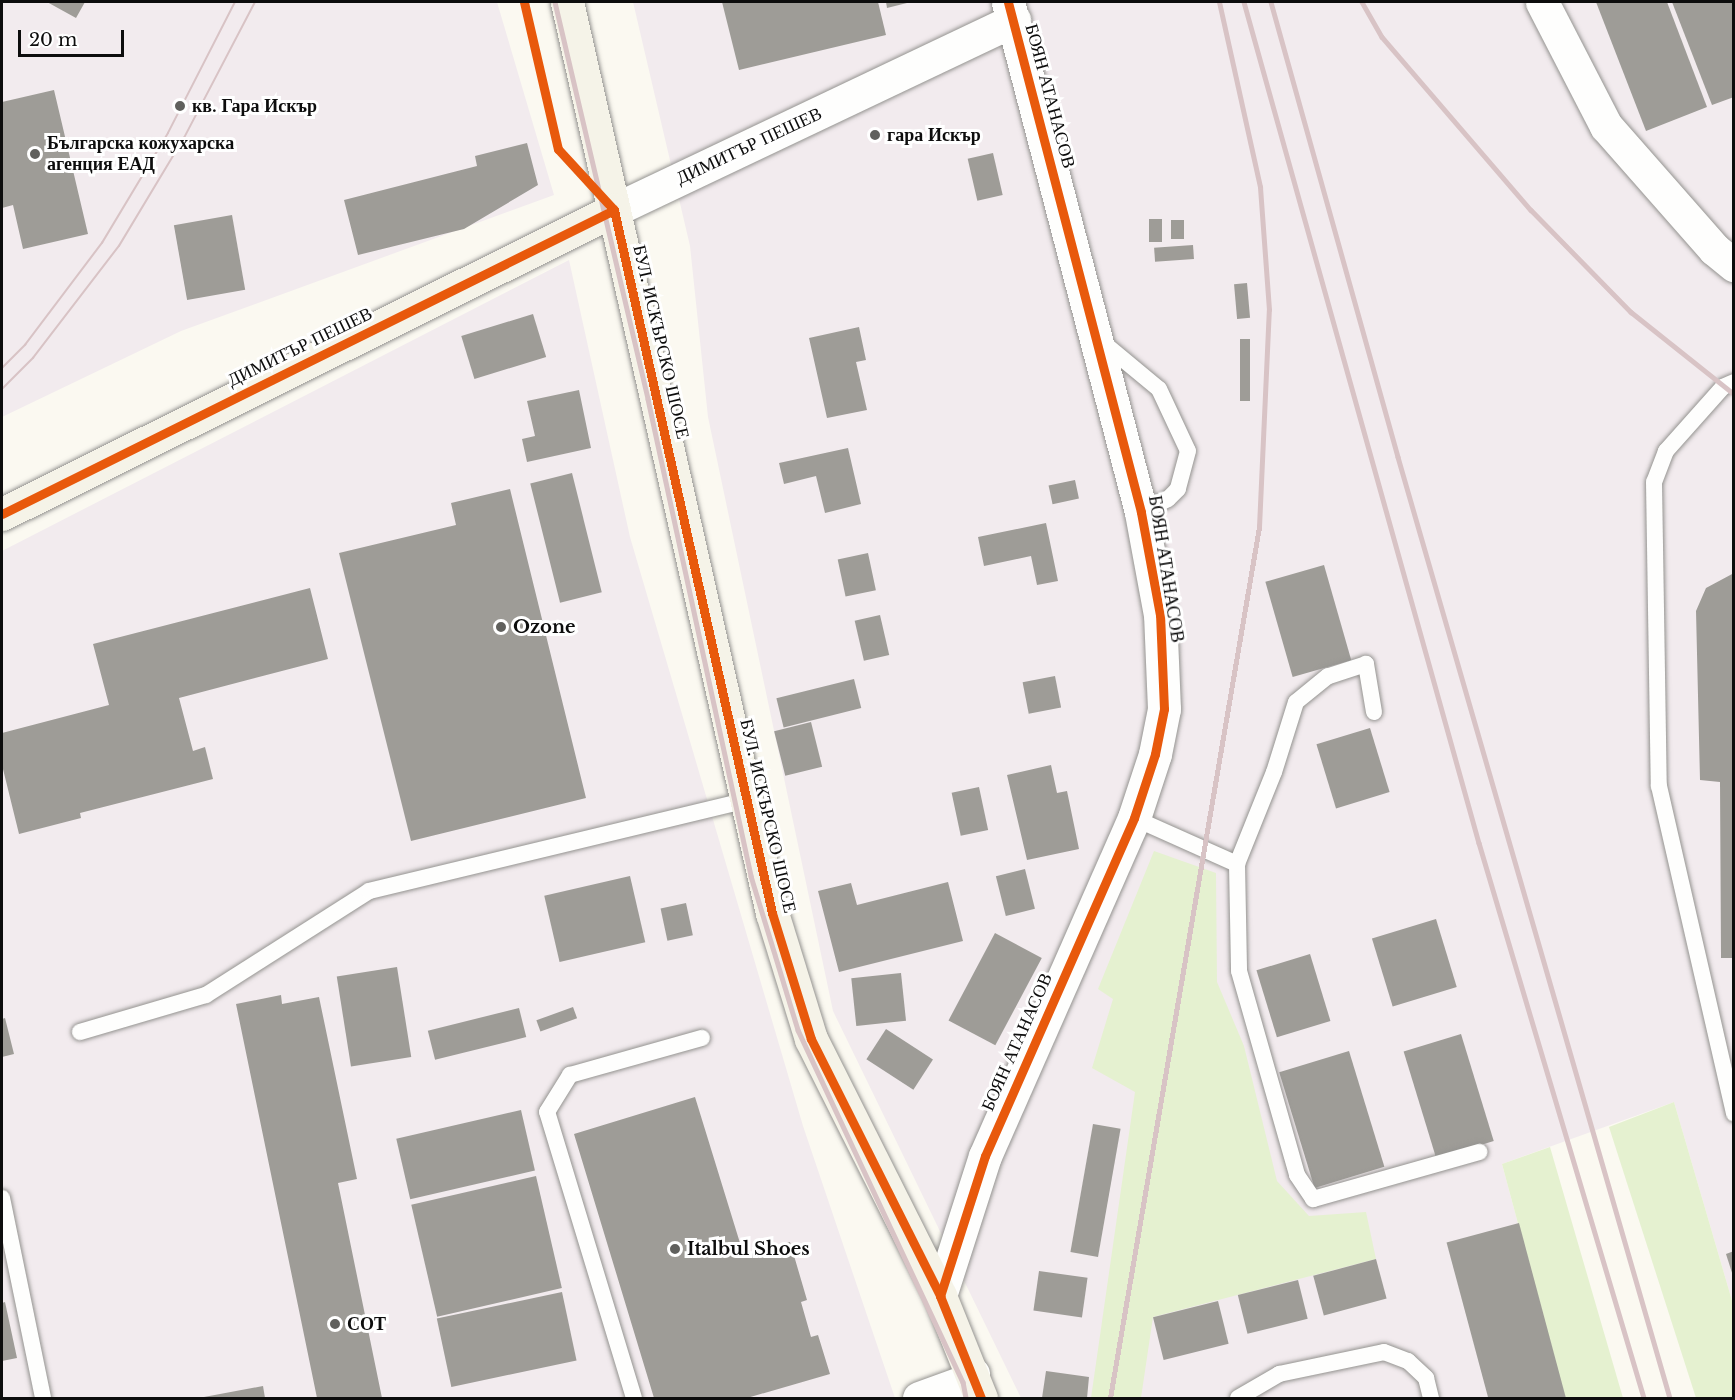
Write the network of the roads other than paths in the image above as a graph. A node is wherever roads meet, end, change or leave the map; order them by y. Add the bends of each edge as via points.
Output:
1 (567, 2) edge
2 (1542, 2) edge
3 (1011, 11) edge
4 (614, 210) junction
5 (1734, 265) edge
6 (1096, 337) junction
7 (1734, 382) edge
8 (1141, 512) junction
9 (2, 514) edge
10 (1374, 712) dead end
11 (747, 800) junction
12 (1134, 819) junction
13 (1238, 864) junction
14 (80, 1032) dead end
15 (702, 1038) dead end
16 (1734, 1114) edge
17 (1479, 1152) dead end
18 (2, 1198) edge
19 (940, 1296) junction
20 (977, 1386) edge
21 (43, 1398) edge
22 (634, 1398) edge
23 (919, 1398) edge
24 (1238, 1398) edge
25 (1431, 1398) edge

1 - 4 street, БУЛ. ИСКЪРСКО ШОСЕ
2 - 5 street via 1606,126 1714,249
3 - 4 street, ДИМИТЪР ПЕШЕВ
3 - 6 street, БОЯН АТАНАСОВ
4 - 9 street, ДИМИТЪР ПЕШЕВ
4 - 11 street, БУЛ. ИСКЪРСКО ШОСЕ
6 - 8 street, БОЯН АТАНАСОВ
6 - 8 lane via 1159,389 1188,451 1178,489 1168,500
7 - 16 lane via 1723,387 1666,451 1654,482 1659,786
8 - 12 street, БОЯН АТАНАСОВ via 1160,615 1164,709 1155,754
10 - 13 lane via 1366,664 1328,676 1296,702
11 - 14 lane via 369,891 206,995
11 - 19 street, БУЛ. ИСКЪРСКО ШОСЕ via 772,913 811,1039
12 - 13 lane
12 - 19 street, БОЯН АТАНАСОВ via 985,1156
13 - 17 lane via 1239,971 1297,1175 1313,1199
15 - 22 lane via 570,1075 547,1112
18 - 21 lane
19 - 20 street, БУЛ. ИСКЪРСКО ШОСЕ
20 - 23 street via 963,1382
24 - 25 lane via 1279,1374 1384,1352 1408,1360 1426,1378

